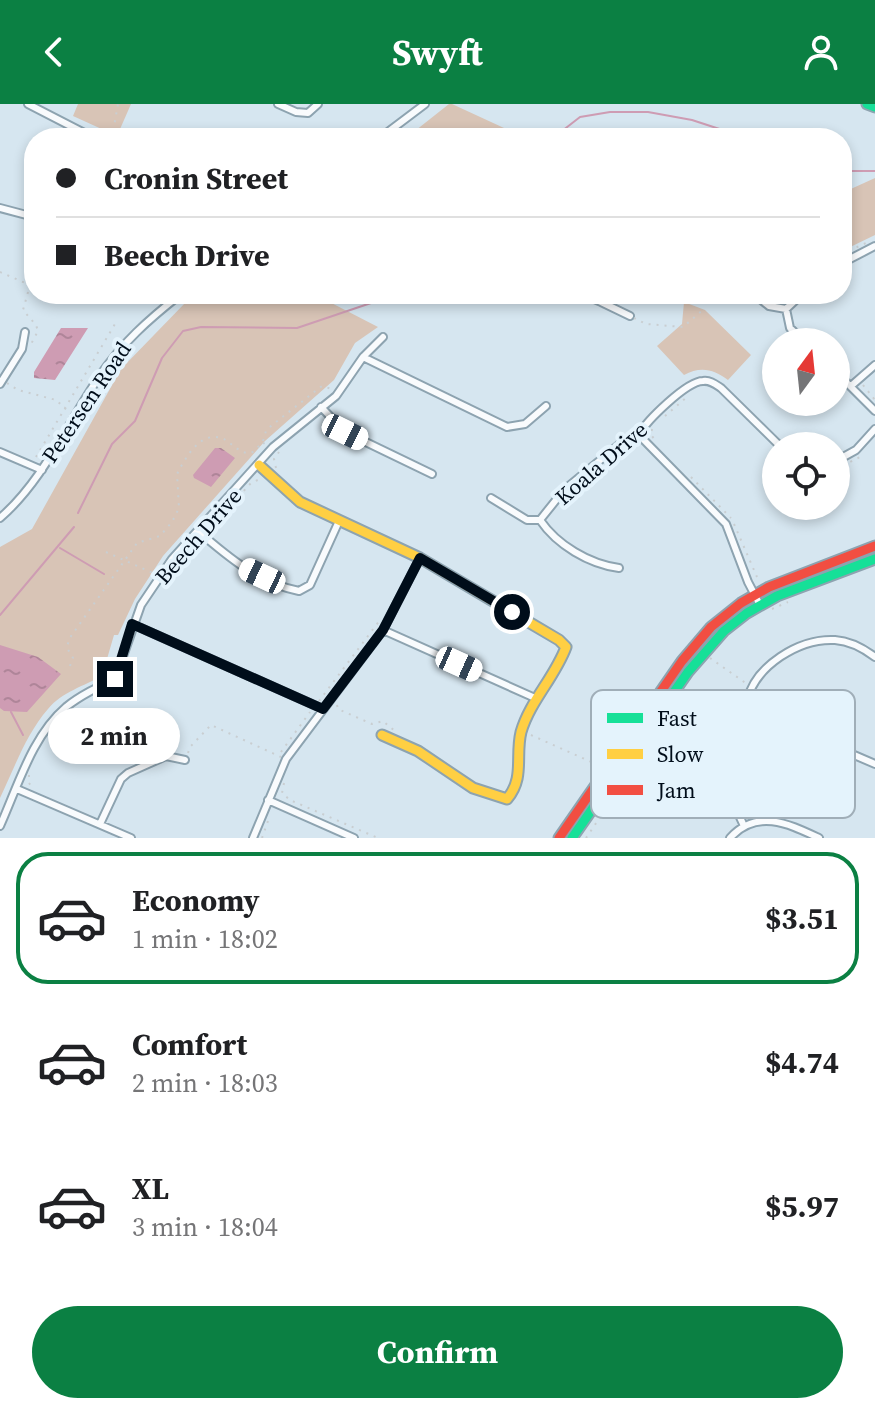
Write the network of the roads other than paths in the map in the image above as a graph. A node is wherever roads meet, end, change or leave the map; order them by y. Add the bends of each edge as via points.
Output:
1 (28, 104) edge
2 (278, 104) edge
3 (318, 104) edge
4 (425, 104) edge
5 (867, 104) edge
6 (875, 107) edge
7 (72, 128) edge
8 (393, 128) edge
9 (0, 208) edge
10 (24, 214) edge
11 (875, 246) edge
12 (852, 258) edge
13 (169, 304) edge
14 (605, 304) edge
15 (766, 304) edge
16 (791, 304) edge
17 (786, 309) junction
18 (630, 316) road end
19 (790, 328) edge
20 (25, 332) dead end
21 (383, 337) dead end
22 (363, 357) junction
23 (875, 365) edge
24 (1, 382) edge
25 (851, 386) joint
26 (546, 406) dead end
27 (321, 407) junction
28 (875, 411) edge
29 (875, 429) edge
30 (766, 432) edge
31 (639, 435) junction
32 (0, 452) edge
33 (850, 453) edge
34 (259, 465) junction
35 (42, 470) junction
36 (432, 474) dead end
37 (491, 498) dead end
38 (0, 518) edge
39 (540, 520) junction
40 (339, 521) junction
41 (198, 531) junction
42 (875, 546) edge
43 (420, 558) junction
44 (875, 559) edge
45 (619, 568) dead end
46 (754, 595) junction
47 (761, 610) junction
48 (132, 624) junction
49 (383, 630) junction
50 (875, 657) edge
51 (663, 690) edge
52 (676, 690) edge
53 (751, 690) edge
54 (535, 698) junction
55 (319, 707) junction
56 (382, 735) dead end
57 (855, 755) edge
58 (185, 760) road end
59 (875, 764) edge
60 (17, 789) junction
61 (591, 792) edge
62 (268, 800) junction
63 (591, 811) edge
64 (740, 818) edge
65 (100, 824) junction
66 (0, 826) edge
67 (744, 826) junction
68 (131, 838) edge
69 (253, 838) edge
70 (354, 838) edge
71 (559, 838) edge
72 (572, 838) edge
73 (730, 838) edge
74 (819, 838) edge

1 - 7 street
2 - 3 street via 308,113
4 - 8 street
5 - 6 main road
9 - 10 street
11 - 12 street
13 - 35 street, Petersen Road via 131,336 100,374
14 - 18 street
15 - 17 street
16 - 17 street
17 - 19 street
20 - 24 street via 22,349
21 - 22 street, Beech Drive
22 - 26 street via 507,427 525,424
22 - 27 street, Beech Drive
23 - 25 street
25 - 28 street
27 - 34 street, Beech Drive
27 - 36 street via 345,432
29 - 33 street
30 - 31 street, Koala Drive via 721,388 704,381 681,392
31 - 39 street, Koala Drive via 627,438 564,490
31 - 46 street via 726,524
32 - 35 street
34 - 40 main road via 300,502
34 - 41 street, Beech Drive
35 - 38 street, Petersen Road
37 - 39 street, Koala Drive via 527,520
39 - 45 street via 554,538 599,564
40 - 41 street via 310,585 299,591 236,565
40 - 43 main road
41 - 48 street, Beech Drive via 160,577
42 - 46 main road
43 - 49 street
43 - 54 main road via 566,647
44 - 47 main road via 793,589
46 - 47 street
46 - 51 main road via 693,647
47 - 52 main road via 724,631
48 - 55 street
48 - 60 street, Beech Drive via 115,679 64,708 39,739
49 - 54 street
49 - 55 street
50 - 53 street via 848,642 823,640 774,659
54 - 56 main road via 517,749 521,772 507,799 456,779 420,752
55 - 62 street via 283,758
57 - 59 street
58 - 65 street via 166,756 128,773
60 - 65 street
60 - 66 street, Beech Drive
61 - 71 main road
62 - 69 street
62 - 70 street
63 - 72 main road
64 - 67 street
65 - 68 street
67 - 73 street
67 - 74 street via 776,821

